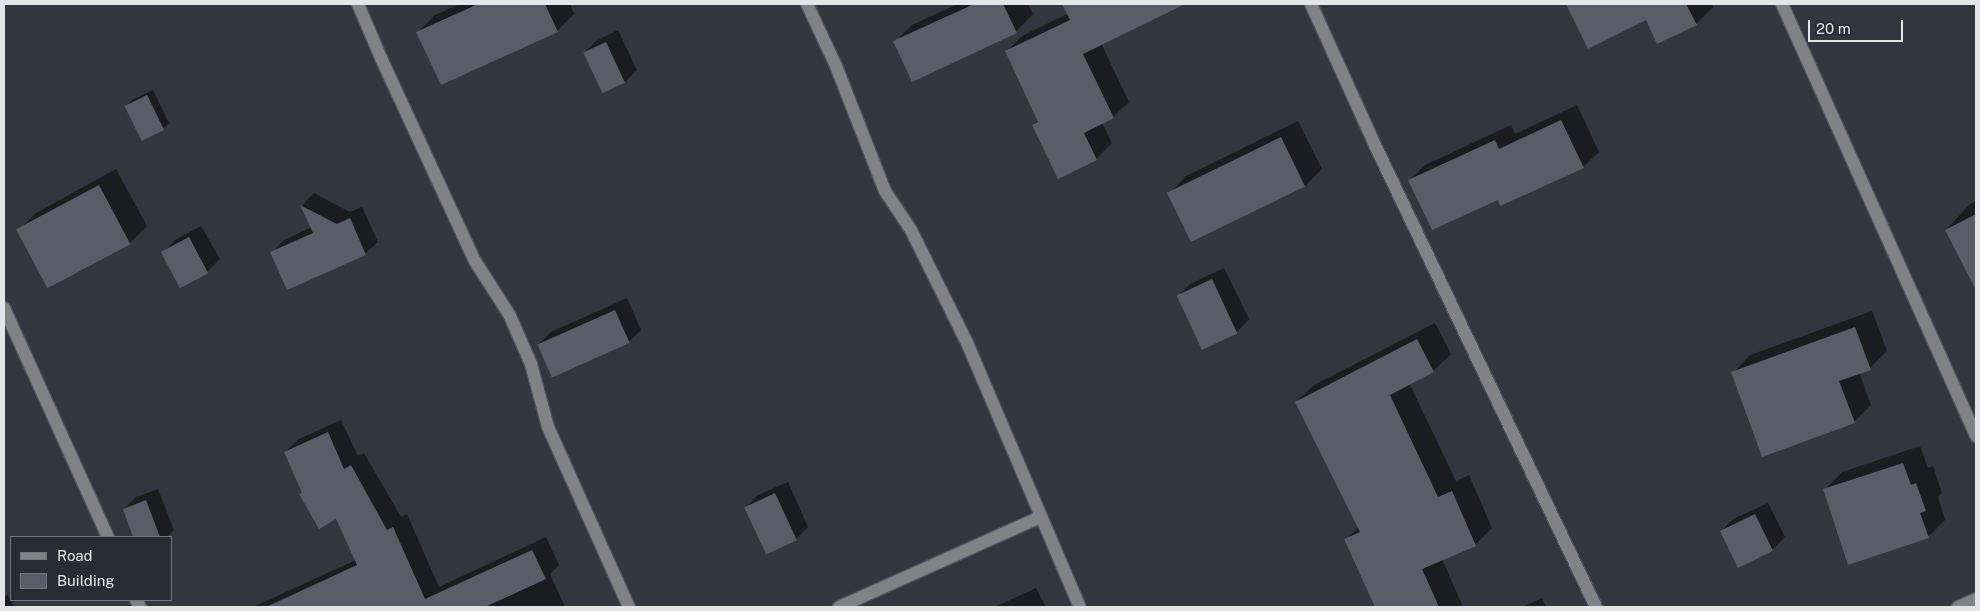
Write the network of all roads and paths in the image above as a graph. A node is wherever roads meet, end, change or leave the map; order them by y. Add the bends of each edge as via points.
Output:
1 (358, 4) edge
2 (806, 4) edge
3 (1311, 4) edge
4 (1782, 4) edge
5 (4, 308) edge
6 (1976, 436) edge
7 (1040, 516) junction
8 (108, 536) edge
9 (1976, 599) edge
10 (629, 607) edge
11 (839, 607) edge
12 (1080, 607) edge
13 (1596, 607) edge
14 (1958, 607) edge

1 - 10 street via 475,261 510,316 531,364 548,427
2 - 7 street via 836,66 885,191 911,230 953,312
3 - 13 street
4 - 6 street
5 - 8 street
7 - 11 street
7 - 12 street
9 - 14 street

